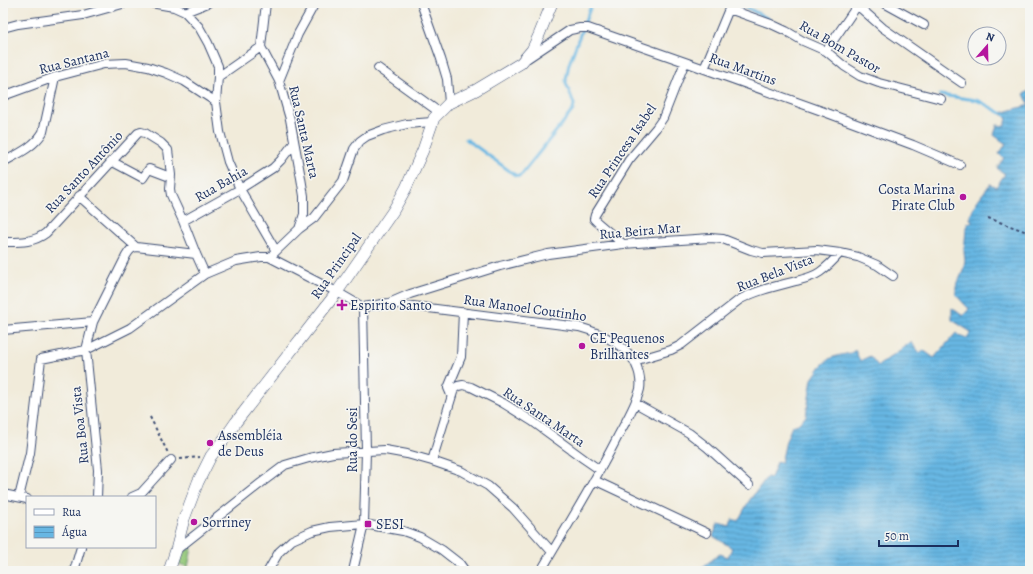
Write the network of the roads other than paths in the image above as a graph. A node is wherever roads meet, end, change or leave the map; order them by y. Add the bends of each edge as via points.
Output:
1 (126, 3) edge
2 (151, 3) edge
3 (208, 3) edge
4 (266, 3) edge
5 (315, 3) edge
6 (421, 3) edge
7 (552, 3) edge
8 (884, 3) edge
9 (858, 4) edge
10 (728, 6) edge
11 (185, 12) junction
12 (924, 25) dead end
13 (3, 28) edge
14 (261, 47) junction
15 (826, 51) junction
16 (686, 62) junction
17 (521, 63) junction
18 (378, 68) dead end
19 (704, 69) junction
20 (55, 77) junction
21 (218, 77) junction
22 (279, 81) junction
23 (962, 83) dead end
24 (3, 96) edge
25 (941, 99) dead end
26 (216, 102) junction
27 (449, 103) junction
28 (439, 112) junction
29 (432, 122) junction
30 (294, 143) junction
31 (111, 161) junction
32 (3, 162) edge
33 (960, 165) dead end
34 (170, 177) junction
35 (240, 189) junction
36 (170, 190) joint
37 (79, 196) junction
38 (183, 221) junction
39 (299, 229) junction
40 (3, 242) edge
41 (623, 244) junction
42 (136, 247) junction
43 (276, 251) junction
44 (840, 253) junction
45 (196, 254) junction
46 (269, 257) junction
47 (205, 274) junction
48 (892, 276) dead end
49 (337, 292) junction
50 (389, 303) junction
51 (363, 307) junction
52 (463, 312) junction
53 (93, 322) junction
54 (3, 330) edge
55 (86, 350) junction
56 (634, 361) junction
57 (452, 395) junction
58 (634, 403) junction
59 (366, 451) junction
60 (171, 460) road end
61 (432, 461) junction
62 (600, 470) junction
63 (594, 480) junction
64 (750, 485) dead end
65 (3, 494) edge
66 (97, 496) edge
67 (134, 496) edge
68 (23, 498) edge
69 (364, 524) junction
70 (707, 533) dead end
71 (82, 548) edge
72 (176, 550) junction
73 (552, 552) junction
74 (74, 571) edge
75 (170, 571) edge
76 (268, 571) edge
77 (353, 571) edge
78 (465, 571) edge
79 (541, 571) edge

1 - 13 street via 83,15
2 - 11 street via 174,7
3 - 11 street
4 - 14 street
5 - 22 street via 298,34
6 - 27 street via 447,78
7 - 17 street, Rua Principal via 532,50
8 - 12 street
9 - 15 street
9 - 23 street via 883,28
10 - 15 street, Rua Bom Pastor
10 - 19 street, Rua Bom Pastor
11 - 21 street via 208,43 218,66
14 - 21 street
14 - 22 street, Rua Santa Marta
15 - 25 street, Rua Bom Pastor via 860,76
16 - 17 street, Rua Martins via 596,31 580,28 570,30
16 - 19 street, Rua Martins
16 - 41 street, Rua Princesa Isabel via 663,118 629,160 596,211 594,219
17 - 27 street, Rua Principal
18 - 28 street
19 - 33 street, Rua Martins via 820,110
20 - 24 street, Rua Santana
20 - 26 street, Rua Santana via 104,64 126,63 166,73 184,81
20 - 32 street via 39,138 30,147
21 - 26 street
22 - 30 street, Rua Santa Marta
26 - 35 street via 228,162
27 - 28 street, Rua Principal
28 - 29 street, Rua Principal
29 - 39 street via 407,124 372,134 360,141 354,149 343,181 314,218
29 - 49 street, Rua Principal via 406,188
30 - 35 street, Rua Bahia via 273,168
30 - 39 street, Rua Santa Marta via 304,196 304,214
31 - 34 street via 144,178 149,169
31 - 34 street, Rua Santo Antônio via 138,133 145,133 168,150
31 - 37 street, Rua Santo Antônio
34 - 36 street, Rua Santo Antônio
35 - 38 street, Rua Bahia
35 - 43 street
36 - 38 street, Rua Bahia
37 - 40 street, Rua Santo Antônio via 40,238
37 - 42 street
38 - 45 street
39 - 43 street
41 - 44 street, Rua Beira Mar via 710,238 723,239 763,253 817,250
41 - 50 street, Rua Beira Mar via 548,254 492,268
42 - 45 street
42 - 53 street, Rua Boa Vista via 126,256
43 - 46 street
44 - 48 street, Rua Beira Mar via 878,265
44 - 56 street, Rua Bela Vista via 818,273 748,295 680,345
45 - 47 street
46 - 47 street via 236,262
46 - 49 street
47 - 55 street via 130,328
49 - 51 street
49 - 72 street, Rua Principal via 211,456 184,519
50 - 51 street, Rua Manoel Coutinho
50 - 52 street, Rua Manoel Coutinho
51 - 59 street, Rua do Sesi
52 - 56 street, Rua Manoel Coutinho via 592,330 622,347
52 - 57 street via 461,357 448,388
53 - 54 street
53 - 55 street, Rua Boa Vista
55 - 66 street, Rua Boa Vista via 98,470
55 - 68 street via 41,359
56 - 58 street, Rua Manoel Coutinho via 639,371 640,387
57 - 61 street
57 - 62 street, Rua Santa Marta via 454,389 463,385 503,403
58 - 62 street, Rua Manoel Coutinho
58 - 64 street via 689,433
59 - 61 street via 385,450
59 - 69 street, Rua do Sesi
59 - 72 street via 333,453 286,465
60 - 67 street via 141,493
61 - 73 street via 461,471 488,486 513,508
62 - 63 street, Rua Manoel Coutinho
63 - 70 street
63 - 73 street, Rua Manoel Coutinho
65 - 68 street
69 - 76 street via 312,531 292,540 279,552
69 - 77 street, Rua do Sesi
69 - 78 street via 403,531 420,537 442,550
71 - 74 street
72 - 75 street, Rua Principal
73 - 79 street, Rua Manoel Coutinho

